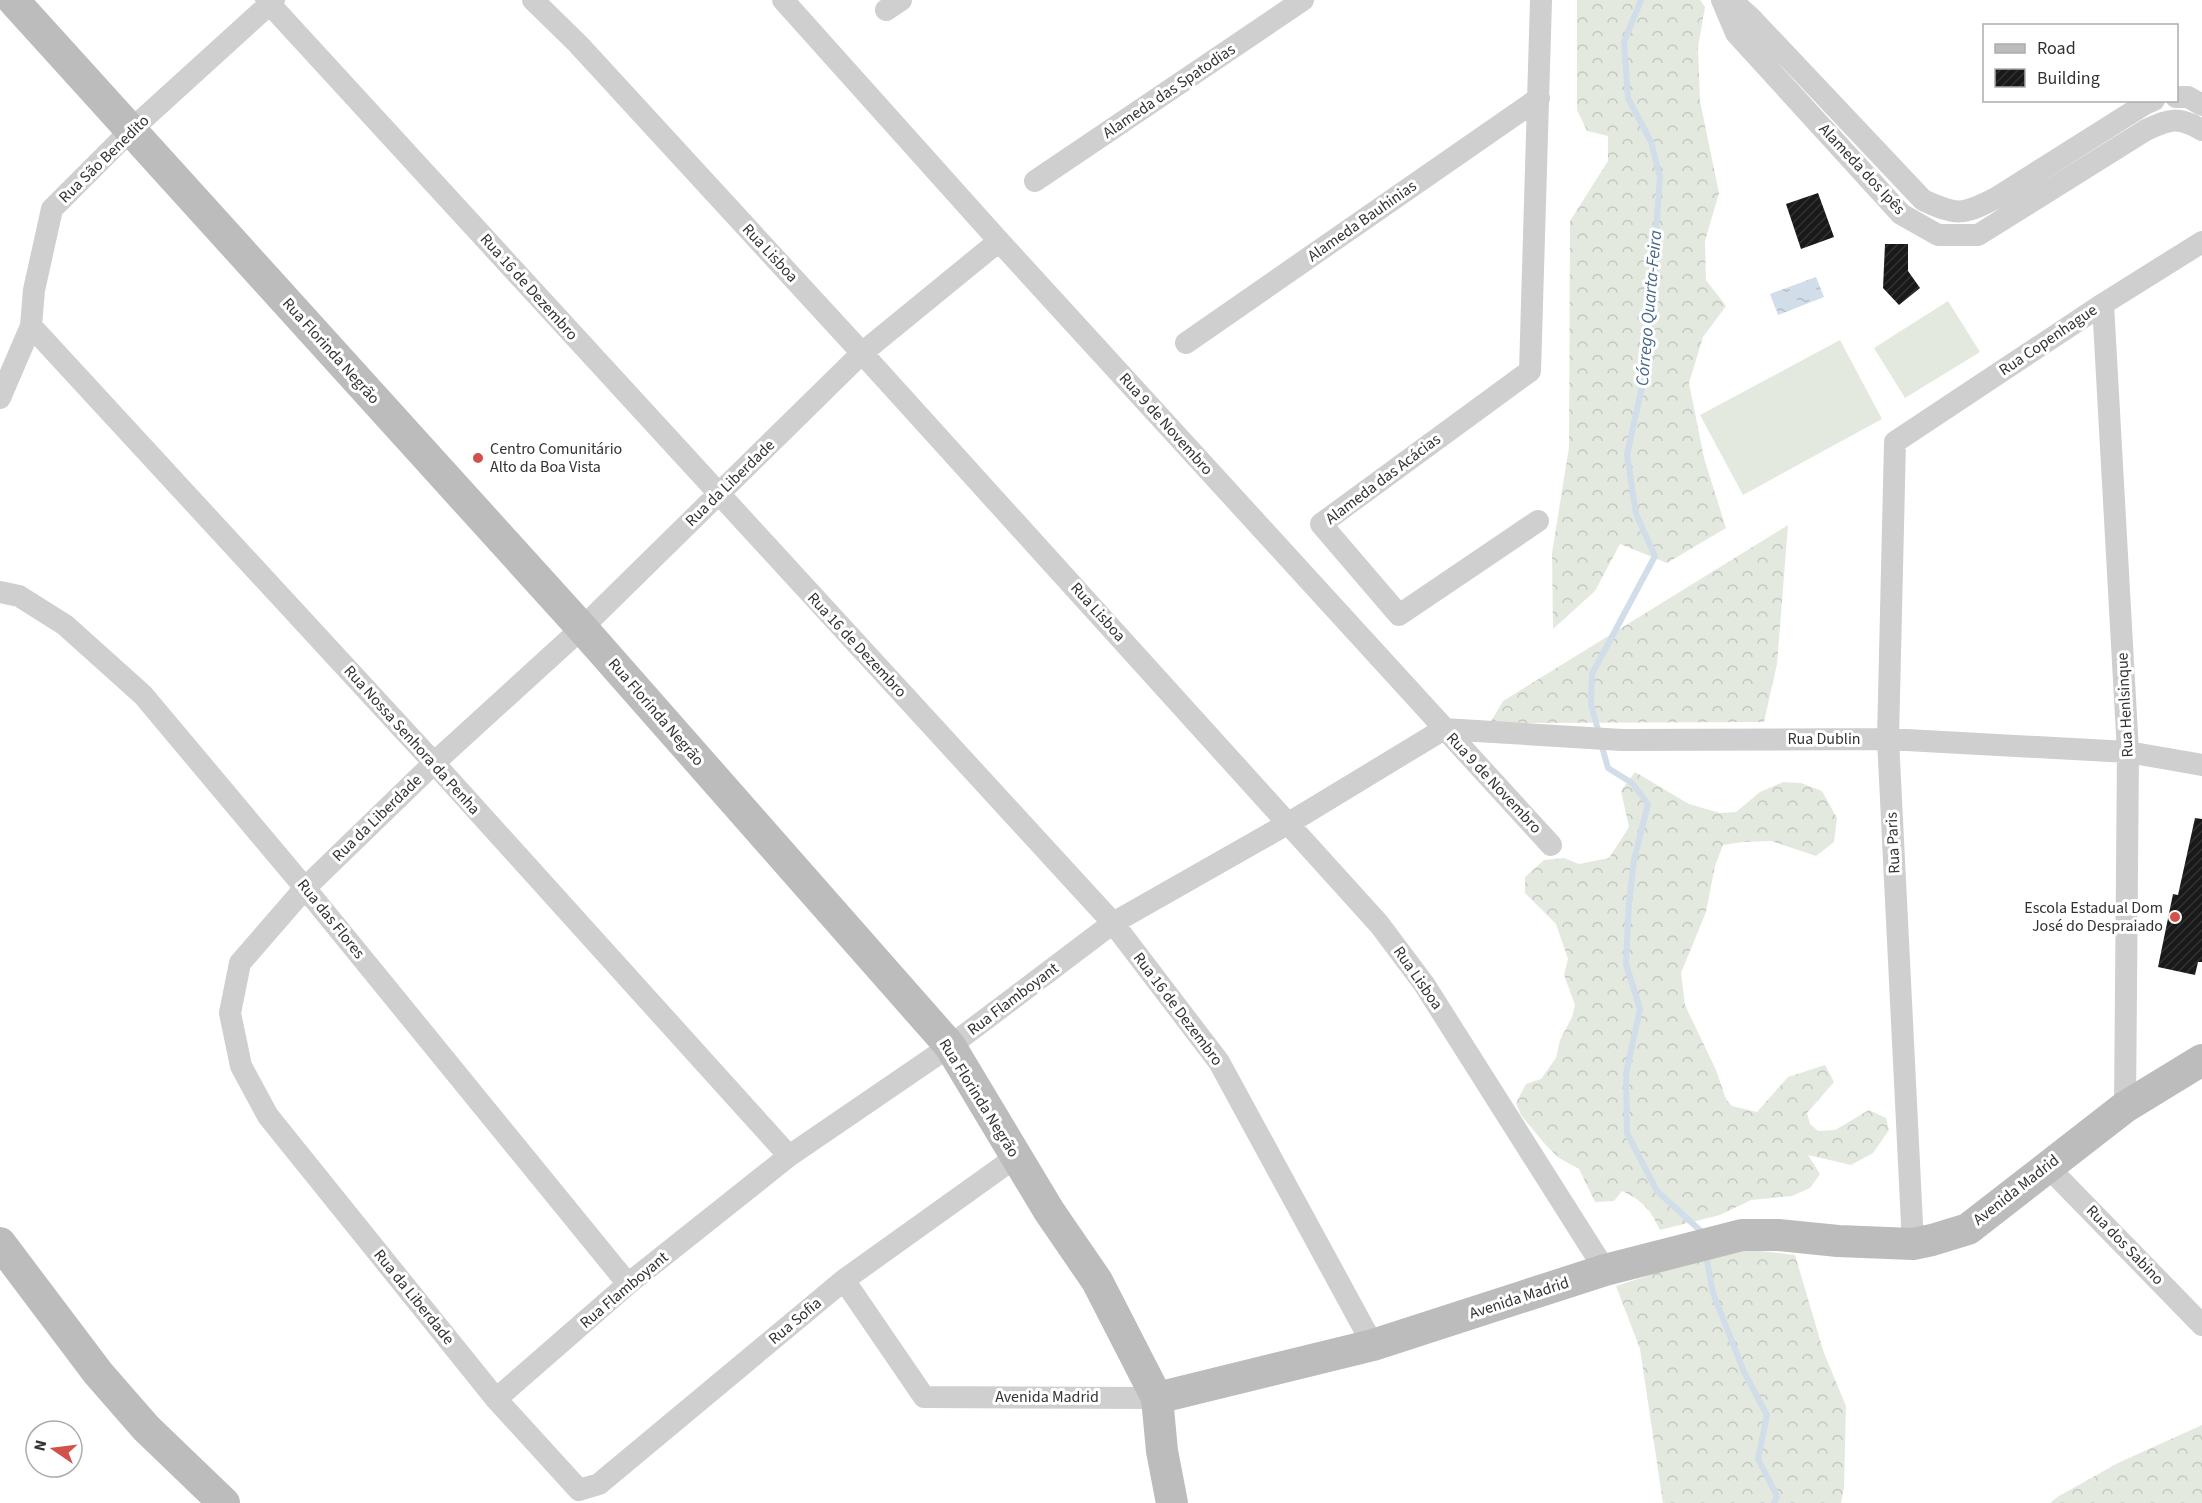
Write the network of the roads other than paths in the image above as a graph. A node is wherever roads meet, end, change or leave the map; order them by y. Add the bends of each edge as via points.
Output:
1 (13, 0) edge
2 (533, 0) edge
3 (783, 0) edge
4 (1303, 0) edge
5 (1541, 0) edge
6 (1722, 0) edge
7 (1731, 0) edge
8 (270, 1) edge
9 (1539, 98) junction
10 (2189, 100) edge
11 (2150, 102) edge
12 (2194, 125) edge
13 (132, 130) junction
14 (1035, 181) dead end
15 (1923, 200) junction
16 (1971, 211) junction
17 (1901, 214) junction
18 (1978, 235) junction
19 (999, 241) junction
20 (2202, 242) edge
21 (2103, 304) junction
22 (31, 326) junction
23 (1186, 343) dead end
24 (862, 353) junction
25 (0, 398) edge
26 (1895, 442) joint
27 (718, 494) junction
28 (1538, 521) dead end
29 (0, 592) edge
30 (582, 628) junction
31 (1444, 729) junction
32 (1888, 739) junction
33 (2128, 752) junction
34 (434, 763) junction
35 (2202, 765) edge
36 (1289, 823) junction
37 (1551, 845) dead end
38 (305, 888) junction
39 (1113, 923) junction
40 (950, 1046) junction
41 (2202, 1060) edge
42 (2125, 1107) junction
43 (789, 1156) junction
44 (1016, 1157) junction
45 (2047, 1166) junction
46 (0, 1243) edge
47 (1912, 1244) junction
48 (1605, 1270) junction
49 (844, 1281) junction
50 (628, 1284) junction
51 (2202, 1325) edge
52 (1373, 1345) junction
53 (1157, 1398) junction
54 (496, 1399) junction
55 (579, 1490) joint
56 (224, 1503) edge
57 (1172, 1503) edge

1 - 13 street, Rua Florinda Negrão
2 - 24 street, Rua Lisboa
3 - 19 street, Rua 9 de Novembro
4 - 14 street, Alameda das Spatodias
5 - 9 street
6 - 17 street, Alameda dos Ipês via 1736,33
7 - 15 street, Alameda dos Ipês
8 - 13 street, Rua São Benedito
8 - 27 street, Rua 16 de Dezembro
9 - 23 street, Alameda Bauhinias
9 - 28 street, Alameda das Acácias via 1530,370 1321,524 1399,615
10 - 12 street
11 - 16 street
12 - 18 street via 2167,120 2146,130
13 - 22 street, Rua São Benedito via 52,209 34,290
13 - 30 street, Rua Florinda Negrão
15 - 16 street, Alameda dos Ipês via 1946,211
15 - 17 street
16 - 18 street
17 - 18 street, Alameda dos Ipês via 1938,234
19 - 24 street, Rua da Liberdade
19 - 31 street, Rua 9 de Novembro
20 - 21 street, Rua Copenhague
21 - 26 street, Rua Copenhague
21 - 33 street, Rua Henlsinque
22 - 25 street, Rua São Benedito
22 - 34 street, Rua Nossa Senhora da Penha
24 - 27 street, Rua da Liberdade
24 - 36 street, Rua Lisboa
26 - 32 street, Rua Paris
27 - 30 street, Rua da Liberdade
27 - 39 street, Rua 16 de Dezembro
29 - 38 street, Rua das Flores via 20,596 65,625 143,695
30 - 34 street, Rua da Liberdade
30 - 40 street, Rua Florinda Negrão
31 - 32 street, Rua Dublin via 1623,740
31 - 36 street, Rua Flamboyant
31 - 37 street, Rua 9 de Novembro
32 - 33 street, Rua Dublin
32 - 47 street, Rua Paris
33 - 35 street, Rua Dublin
33 - 42 street, Rua Henlsinque
34 - 38 street, Rua da Liberdade
34 - 43 street, Rua Nossa Senhora da Penha
36 - 39 street, Rua Flamboyant
36 - 48 street, Rua Lisboa via 1379,924 1424,984
38 - 50 street, Rua das Flores
38 - 54 street, Rua da Liberdade via 240,963 230,1012 241,1066 268,1116
39 - 40 street, Rua Flamboyant
39 - 52 street, Rua 16 de Dezembro via 1219,1062
40 - 43 street, Rua Flamboyant
40 - 44 street, Rua Florinda Negrão
41 - 42 street, Avenida Madrid
42 - 45 street, Avenida Madrid
43 - 50 street, Rua Flamboyant
44 - 49 street, Rua Sofia
44 - 53 street, Rua Florinda Negrão via 1097,1281
45 - 47 street, Avenida Madrid via 1968,1229
45 - 51 street, Rua dos Sabino
46 - 56 street via 98,1373 146,1428
47 - 48 street, Avenida Madrid via 1742,1235
48 - 52 street, Avenida Madrid
49 - 53 street, Avenida Madrid via 924,1397
49 - 55 street, Rua Sofia via 599,1484
50 - 54 street, Rua Flamboyant
52 - 53 street, Avenida Madrid
53 - 57 street, Rua Florinda Negrão
54 - 55 street, Rua da Liberdade

